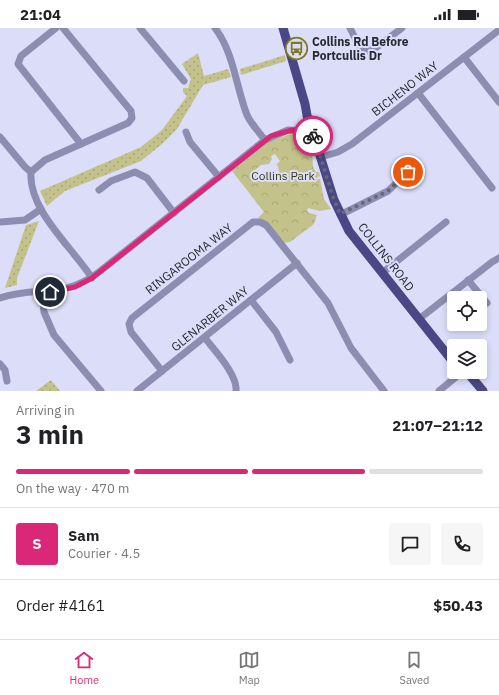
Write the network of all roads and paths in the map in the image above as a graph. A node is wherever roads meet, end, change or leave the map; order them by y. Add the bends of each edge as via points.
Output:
1 (56, 28) edge
2 (63, 28) edge
3 (140, 28) edge
4 (215, 28) edge
5 (283, 28) edge
6 (288, 28) edge
7 (350, 28) edge
8 (402, 28) edge
9 (499, 30) edge
10 (464, 57) junction
11 (184, 81) dead end
12 (418, 93) junction
13 (499, 102) edge
14 (311, 126) junction
15 (186, 132) dead end
16 (0, 137) edge
17 (265, 140) junction
18 (80, 144) junction
19 (323, 157) junction
20 (31, 172) junction
21 (408, 172) dead end
22 (218, 177) junction
23 (492, 188) dead end
24 (99, 190) dead end
25 (41, 210) junction
26 (174, 213) junction
27 (342, 214) junction
28 (0, 222) edge
29 (446, 222) dead end
30 (499, 258) edge
31 (297, 263) junction
32 (384, 271) junction
33 (92, 278) junction
34 (468, 280) junction
35 (478, 291) edge
36 (42, 292) junction
37 (0, 298) edge
38 (251, 300) junction
39 (421, 317) junction
40 (205, 338) junction
41 (447, 347) edge
42 (447, 353) edge
43 (290, 360) dead end
44 (0, 364) edge
45 (162, 371) junction
46 (456, 379) edge
47 (458, 379) edge
48 (468, 379) edge
49 (470, 379) edge
50 (7, 381) dead end
51 (101, 391) edge
52 (137, 391) edge
53 (236, 391) edge
54 (384, 391) edge
55 (439, 391) edge
56 (445, 391) edge
57 (477, 391) edge
58 (482, 391) edge

1 - 18 street via 21,56 18,64
2 - 18 street via 131,111 132,118 128,123
3 - 11 street
4 - 17 street via 228,53 248,117
5 - 14 main road, COLLINS ROAD
6 - 14 main road, COLLINS ROAD via 311,112
7 - 8 street via 360,48 368,50 377,47
9 - 10 street, BICHENO WAY
10 - 12 street, BICHENO WAY
10 - 13 street
12 - 19 street, BICHENO WAY via 352,144
12 - 23 street
14 - 17 street via 276,134
14 - 19 main road, COLLINS ROAD
15 - 22 street via 190,142
16 - 20 street
17 - 22 street
18 - 20 street via 45,160
19 - 27 main road, COLLINS ROAD
20 - 25 street via 32,189
21 - 27 street via 388,191
22 - 26 street
24 - 26 street via 111,181 136,172 147,178
25 - 28 street via 24,220
25 - 33 street
26 - 33 street
27 - 32 main road, COLLINS ROAD
29 - 32 street
30 - 34 street
31 - 38 street, GLENARBER WAY
31 - 45 street, RINGAROOMA WAY via 266,225 253,222 132,318 129,324 131,332
31 - 54 street, RINGAROOMA WAY via 328,303 352,348
32 - 39 main road, COLLINS ROAD
33 - 36 street via 67,289
34 - 35 street
34 - 39 street
36 - 37 street
36 - 51 street via 44,312 54,335
38 - 40 street, GLENARBER WAY
38 - 43 street via 276,332
39 - 41 main road, COLLINS ROAD
39 - 42 main road, COLLINS ROAD
40 - 45 street, GLENARBER WAY
40 - 53 street via 225,364 237,386
44 - 50 street via 5,370
45 - 52 street, GLENARBER WAY
46 - 55 street
47 - 56 street
48 - 57 main road
49 - 58 main road

